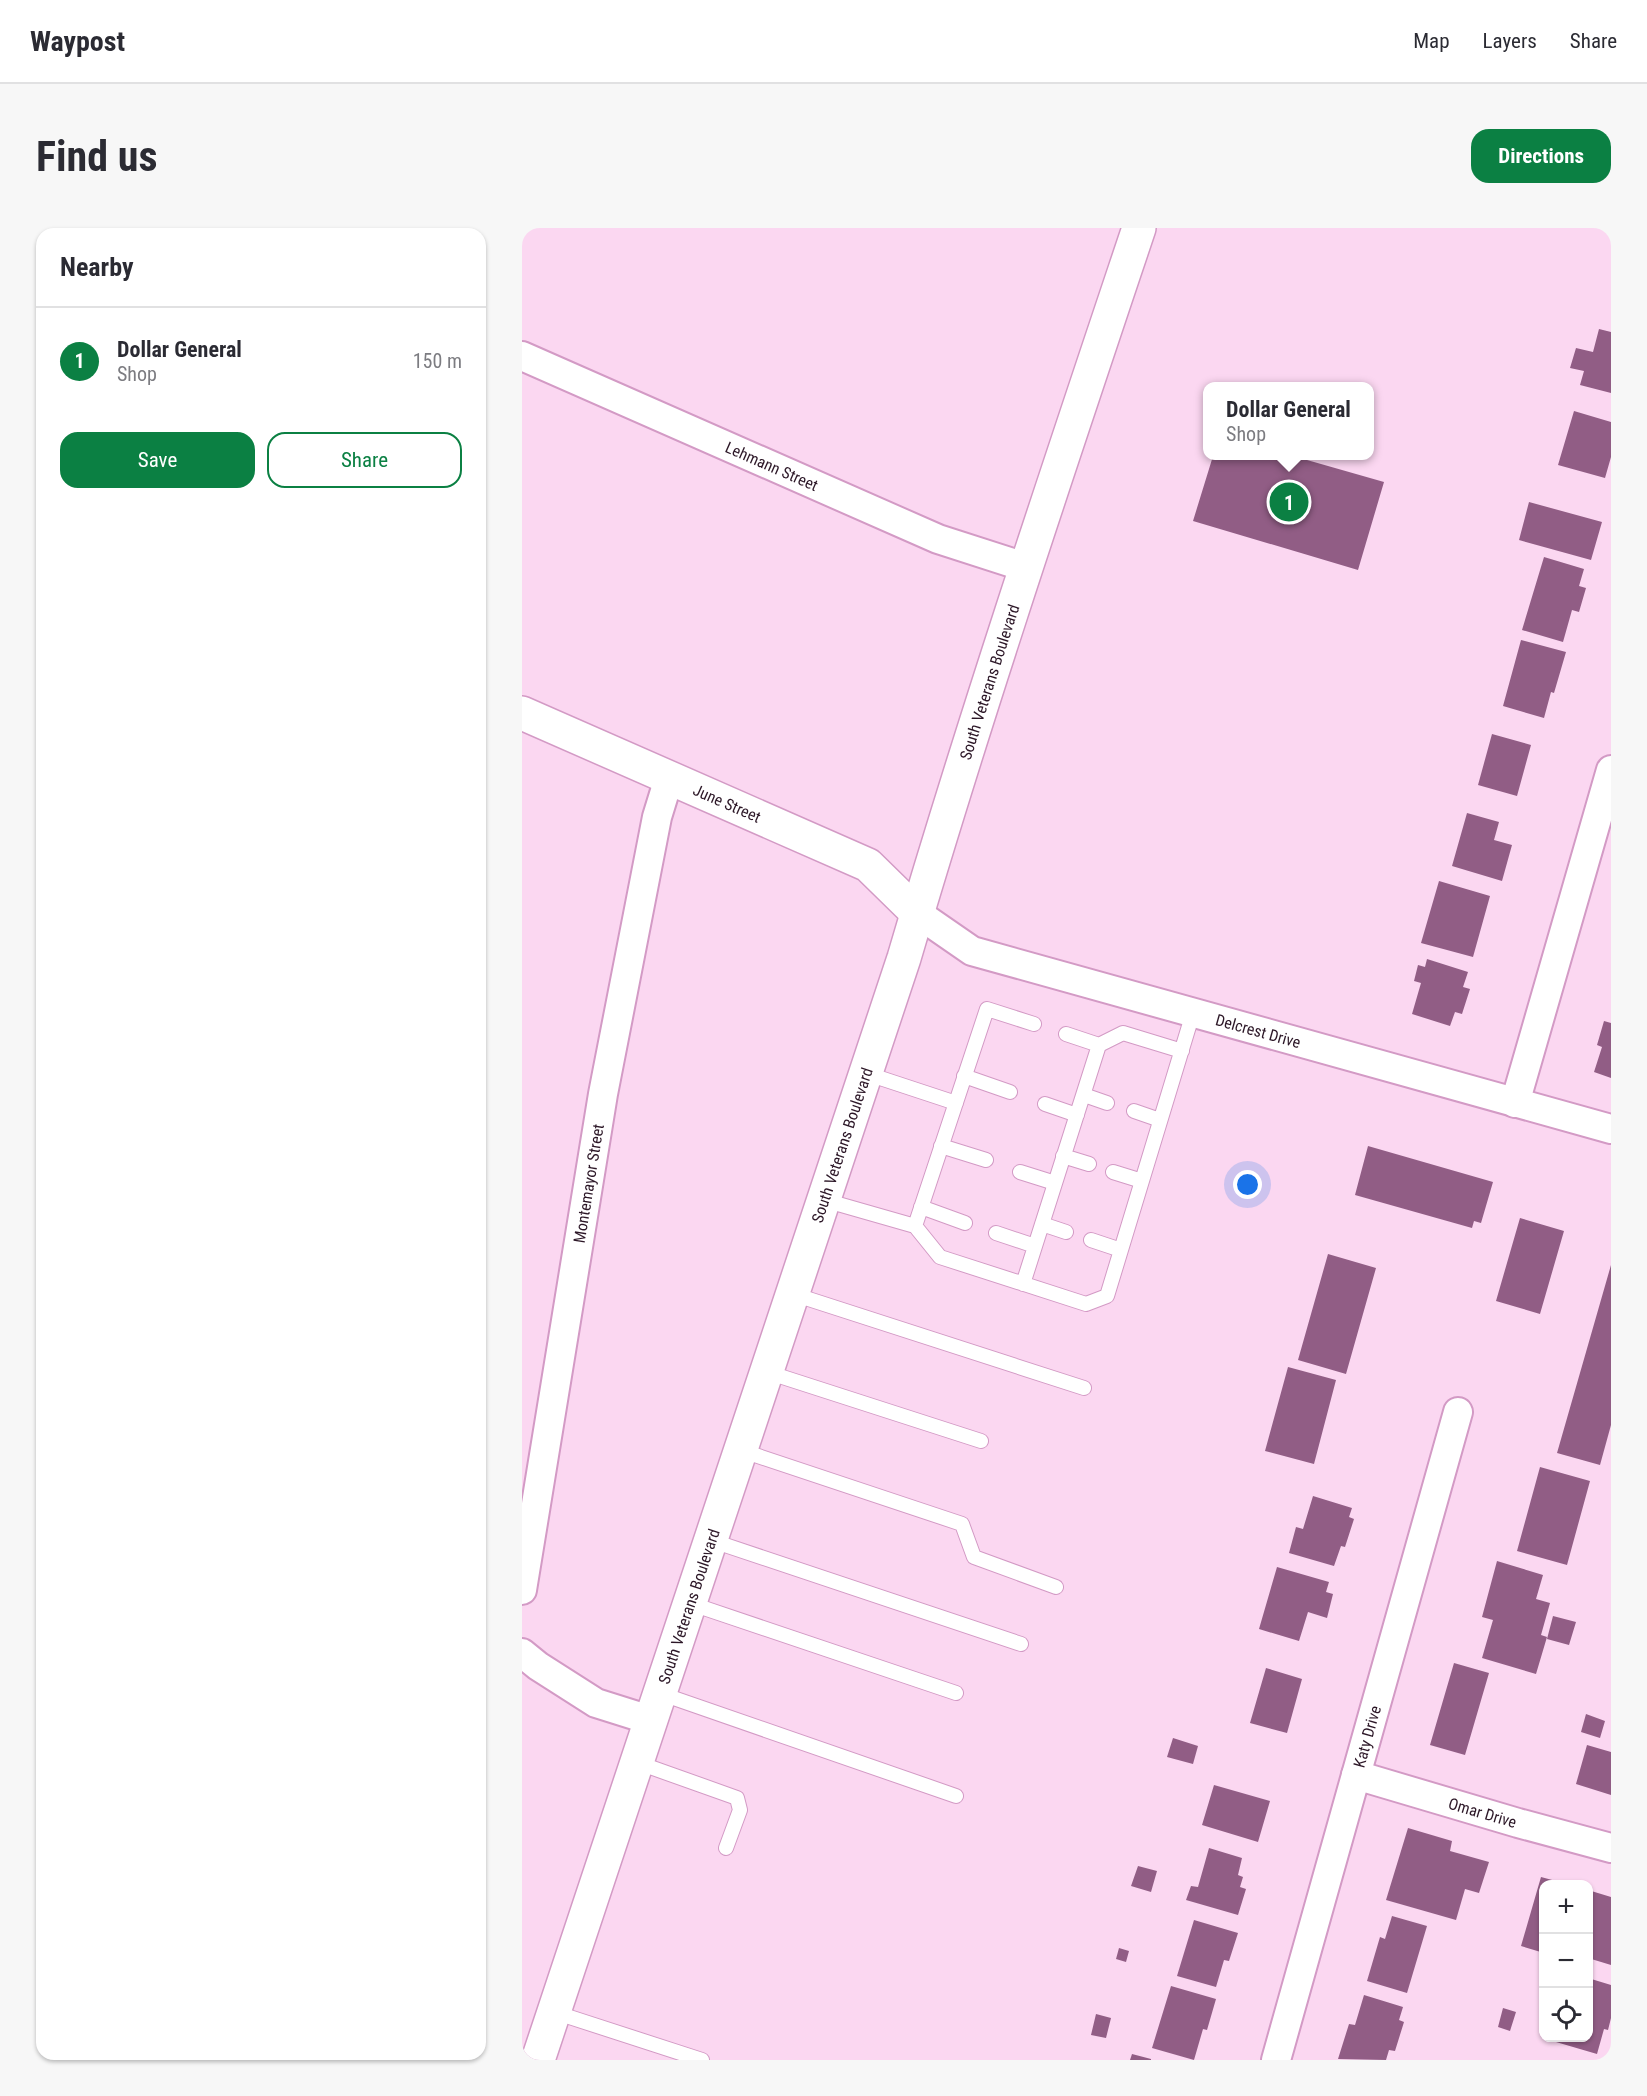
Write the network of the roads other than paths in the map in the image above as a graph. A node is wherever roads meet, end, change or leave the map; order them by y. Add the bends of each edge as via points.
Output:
1 (1139, 228) edge
2 (522, 356) edge
3 (1025, 567) junction
4 (522, 713) edge
5 (1611, 770) edge
6 (669, 778) junction
7 (917, 913) junction
8 (1194, 1013) junction
9 (1034, 1024) dead end
10 (1066, 1034) dead end
11 (1099, 1045) junction
12 (1182, 1051) junction
13 (865, 1073) junction
14 (964, 1076) junction
15 (1010, 1092) dead end
16 (1083, 1095) junction
17 (1515, 1102) junction
18 (956, 1103) junction
19 (1107, 1103) dead end
20 (1045, 1104) dead end
21 (1134, 1111) dead end
22 (1077, 1115) junction
23 (1160, 1120) junction
24 (1611, 1129) edge
25 (941, 1146) junction
26 (1063, 1156) junction
27 (986, 1160) dead end
28 (1089, 1164) dead end
29 (1020, 1172) dead end
30 (1113, 1172) dead end
31 (1142, 1181) junction
32 (1055, 1183) junction
33 (825, 1200) junction
34 (921, 1208) junction
35 (965, 1223) dead end
36 (1042, 1224) junction
37 (915, 1226) junction
38 (1066, 1232) dead end
39 (996, 1233) dead end
40 (1091, 1240) dead end
41 (1035, 1246) junction
42 (1121, 1250) junction
43 (1023, 1284) junction
44 (793, 1294) junction
45 (767, 1372) junction
46 (1084, 1388) dead end
47 (1458, 1412) dead end
48 (981, 1441) dead end
49 (740, 1450) junction
50 (710, 1540) junction
51 (1056, 1587) dead end
52 (522, 1590) edge
53 (689, 1603) junction
54 (1022, 1644) dead end
55 (522, 1653) edge
56 (956, 1693) dead end
57 (655, 1707) junction
58 (636, 1762) junction
59 (1356, 1775) junction
60 (956, 1796) dead end
61 (726, 1848) dead end
62 (1611, 1848) edge
63 (554, 2012) junction
64 (672, 2055) edge
65 (538, 2060) edge
66 (702, 2060) edge
67 (1276, 2060) edge

1 - 3 main road, South Veterans Boulevard
2 - 3 street, Lehmann Street via 938,539
3 - 7 main road, South Veterans Boulevard
4 - 6 main road, June Street
5 - 17 street
6 - 7 main road, June Street via 868,865
6 - 52 street, Montemayor Street via 657,817 603,1094
7 - 8 street, Delcrest Drive via 972,951
7 - 13 main road, South Veterans Boulevard
8 - 12 lane
8 - 17 street, Delcrest Drive
9 - 14 lane via 987,1009
10 - 11 lane
11 - 12 lane via 1123,1033
11 - 16 lane
12 - 23 lane
13 - 18 lane
13 - 33 main road, South Veterans Boulevard
14 - 15 lane
14 - 18 lane
16 - 19 lane
16 - 22 lane
17 - 24 street, Delcrest Drive
18 - 25 lane
20 - 22 lane
21 - 23 lane
22 - 26 lane
23 - 31 lane
25 - 27 lane
25 - 34 lane
26 - 28 lane
26 - 32 lane
29 - 32 lane
30 - 31 lane
31 - 42 lane
32 - 36 lane
33 - 37 lane
33 - 44 main road, South Veterans Boulevard
34 - 35 lane
34 - 37 lane
36 - 38 lane
36 - 41 lane
37 - 43 lane via 940,1257
39 - 41 lane
40 - 42 lane
41 - 43 lane
42 - 43 lane via 1107,1296 1086,1304
44 - 45 main road, South Veterans Boulevard
44 - 46 lane
45 - 48 lane
45 - 49 main road, South Veterans Boulevard
47 - 59 street, Katy Drive
49 - 50 main road, South Veterans Boulevard
49 - 51 lane via 962,1524 974,1557
50 - 53 main road, South Veterans Boulevard
50 - 54 lane
53 - 56 lane
53 - 57 main road, South Veterans Boulevard
55 - 57 street via 596,1703
57 - 58 main road, South Veterans Boulevard
57 - 60 lane
58 - 61 lane via 736,1798 740,1810
58 - 63 main road, South Veterans Boulevard
59 - 62 street, Omar Drive
59 - 67 street, Katy Drive
63 - 64 lane
63 - 65 main road, South Veterans Boulevard
64 - 66 lane

